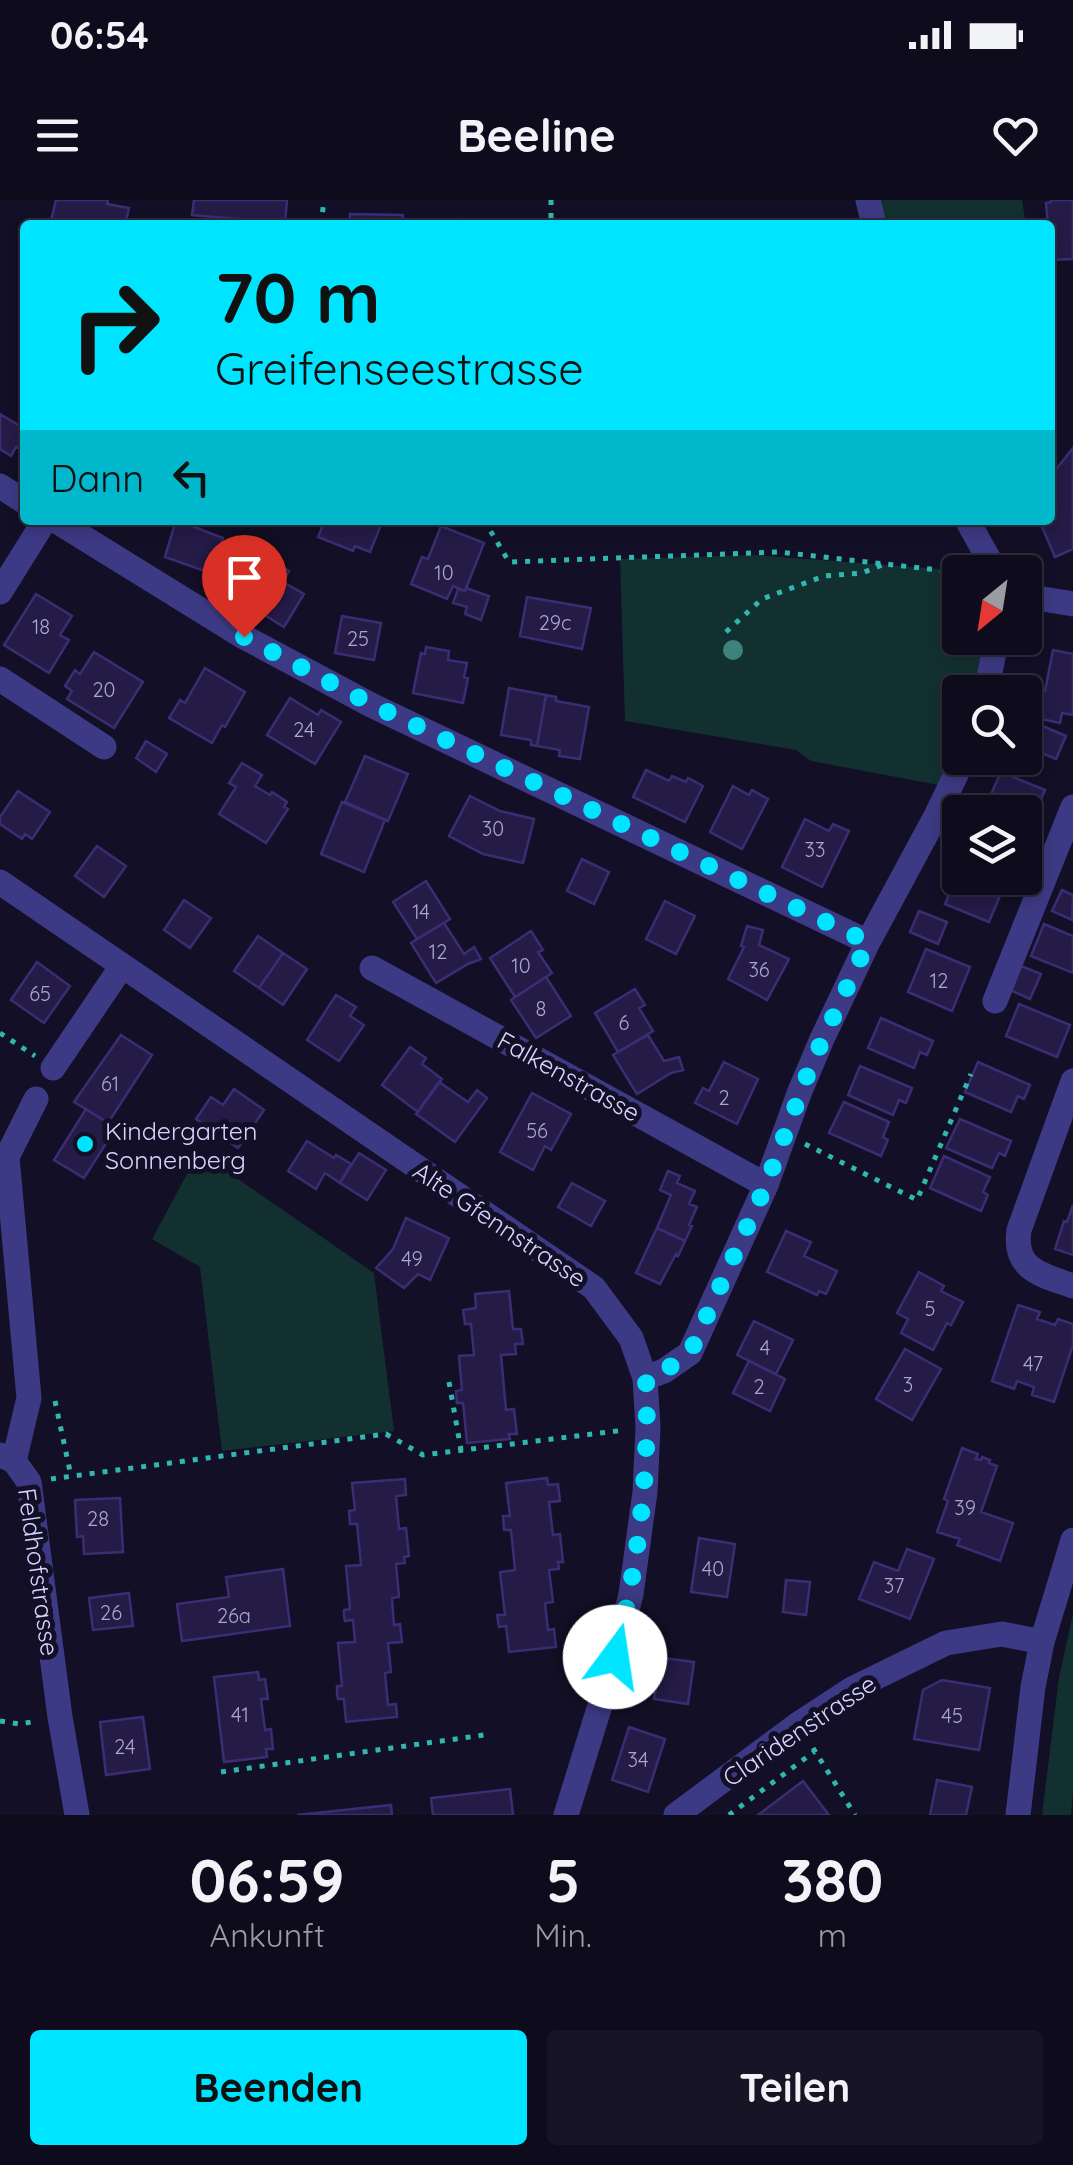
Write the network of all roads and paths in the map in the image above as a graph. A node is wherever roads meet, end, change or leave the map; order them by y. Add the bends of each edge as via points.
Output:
1 (42, 525) edge
2 (63, 525) edge
3 (487, 525) edge
4 (971, 525) edge
5 (987, 555) edge
6 (884, 564) junction
7 (942, 570) edge
8 (0, 592) edge
9 (1042, 599) edge
10 (1073, 604) edge
11 (726, 632) dead end
12 (0, 679) edge
13 (104, 747) dead end
14 (956, 775) edge
15 (1073, 808) edge
16 (0, 882) edge
17 (868, 942) junction
18 (122, 966) junction
19 (372, 968) dead end
20 (995, 1001) dead end
21 (0, 1033) edge
22 (53, 1068) joint
23 (970, 1074) dead end
24 (1073, 1082) edge
25 (36, 1099) dead end
26 (784, 1134) junction
27 (766, 1185) junction
28 (1073, 1286) edge
29 (646, 1378) junction
30 (449, 1382) dead end
31 (28, 1398) junction
32 (648, 1427) junction
33 (460, 1450) junction
34 (14, 1466) edge
35 (71, 1476) junction
36 (1073, 1540) edge
37 (1042, 1642) junction
38 (60, 1717) junction
39 (0, 1721) edge
40 (797, 1726) junction
41 (484, 1735) dead end
42 (815, 1751) junction
43 (222, 1772) dead end
44 (77, 1815) edge
45 (566, 1815) edge
46 (676, 1815) edge
47 (728, 1815) edge
48 (855, 1815) edge
49 (1018, 1815) edge

1 - 8 street
2 - 17 street via 325,681
3 - 6 path via 509,562 779,552
4 - 5 street
6 - 7 path
6 - 11 path via 824,576 762,599
9 - 10 street
12 - 13 street
14 - 17 street
15 - 20 street
16 - 18 street, Alte Gfennstrasse
17 - 26 street
18 - 22 street
18 - 29 street, Alte Gfennstrasse via 594,1288 630,1338
19 - 27 street, Falkenstrasse
21 - 22 path
23 - 26 path via 918,1200
24 - 28 street via 1018,1243 1027,1265
25 - 31 street, Feldhofstrasse via 7,1157
26 - 27 street
27 - 29 street via 690,1353
29 - 32 street, Alte Gfennstrasse
30 - 33 path
31 - 34 street, Feldhofstrasse
31 - 35 path via 54,1394
32 - 33 path
32 - 45 street, Alte Gfennstrasse via 631,1594
33 - 35 path via 423,1454 386,1434
34 - 35 path
34 - 38 street, Feldhofstrasse
36 - 37 street
37 - 40 street, Claridenstrasse via 1002,1634 946,1644 852,1689
37 - 49 street
38 - 39 path
38 - 44 street, Feldhofstrasse
40 - 42 path
40 - 46 street, Claridenstrasse
41 - 43 path
42 - 47 path
42 - 48 path

